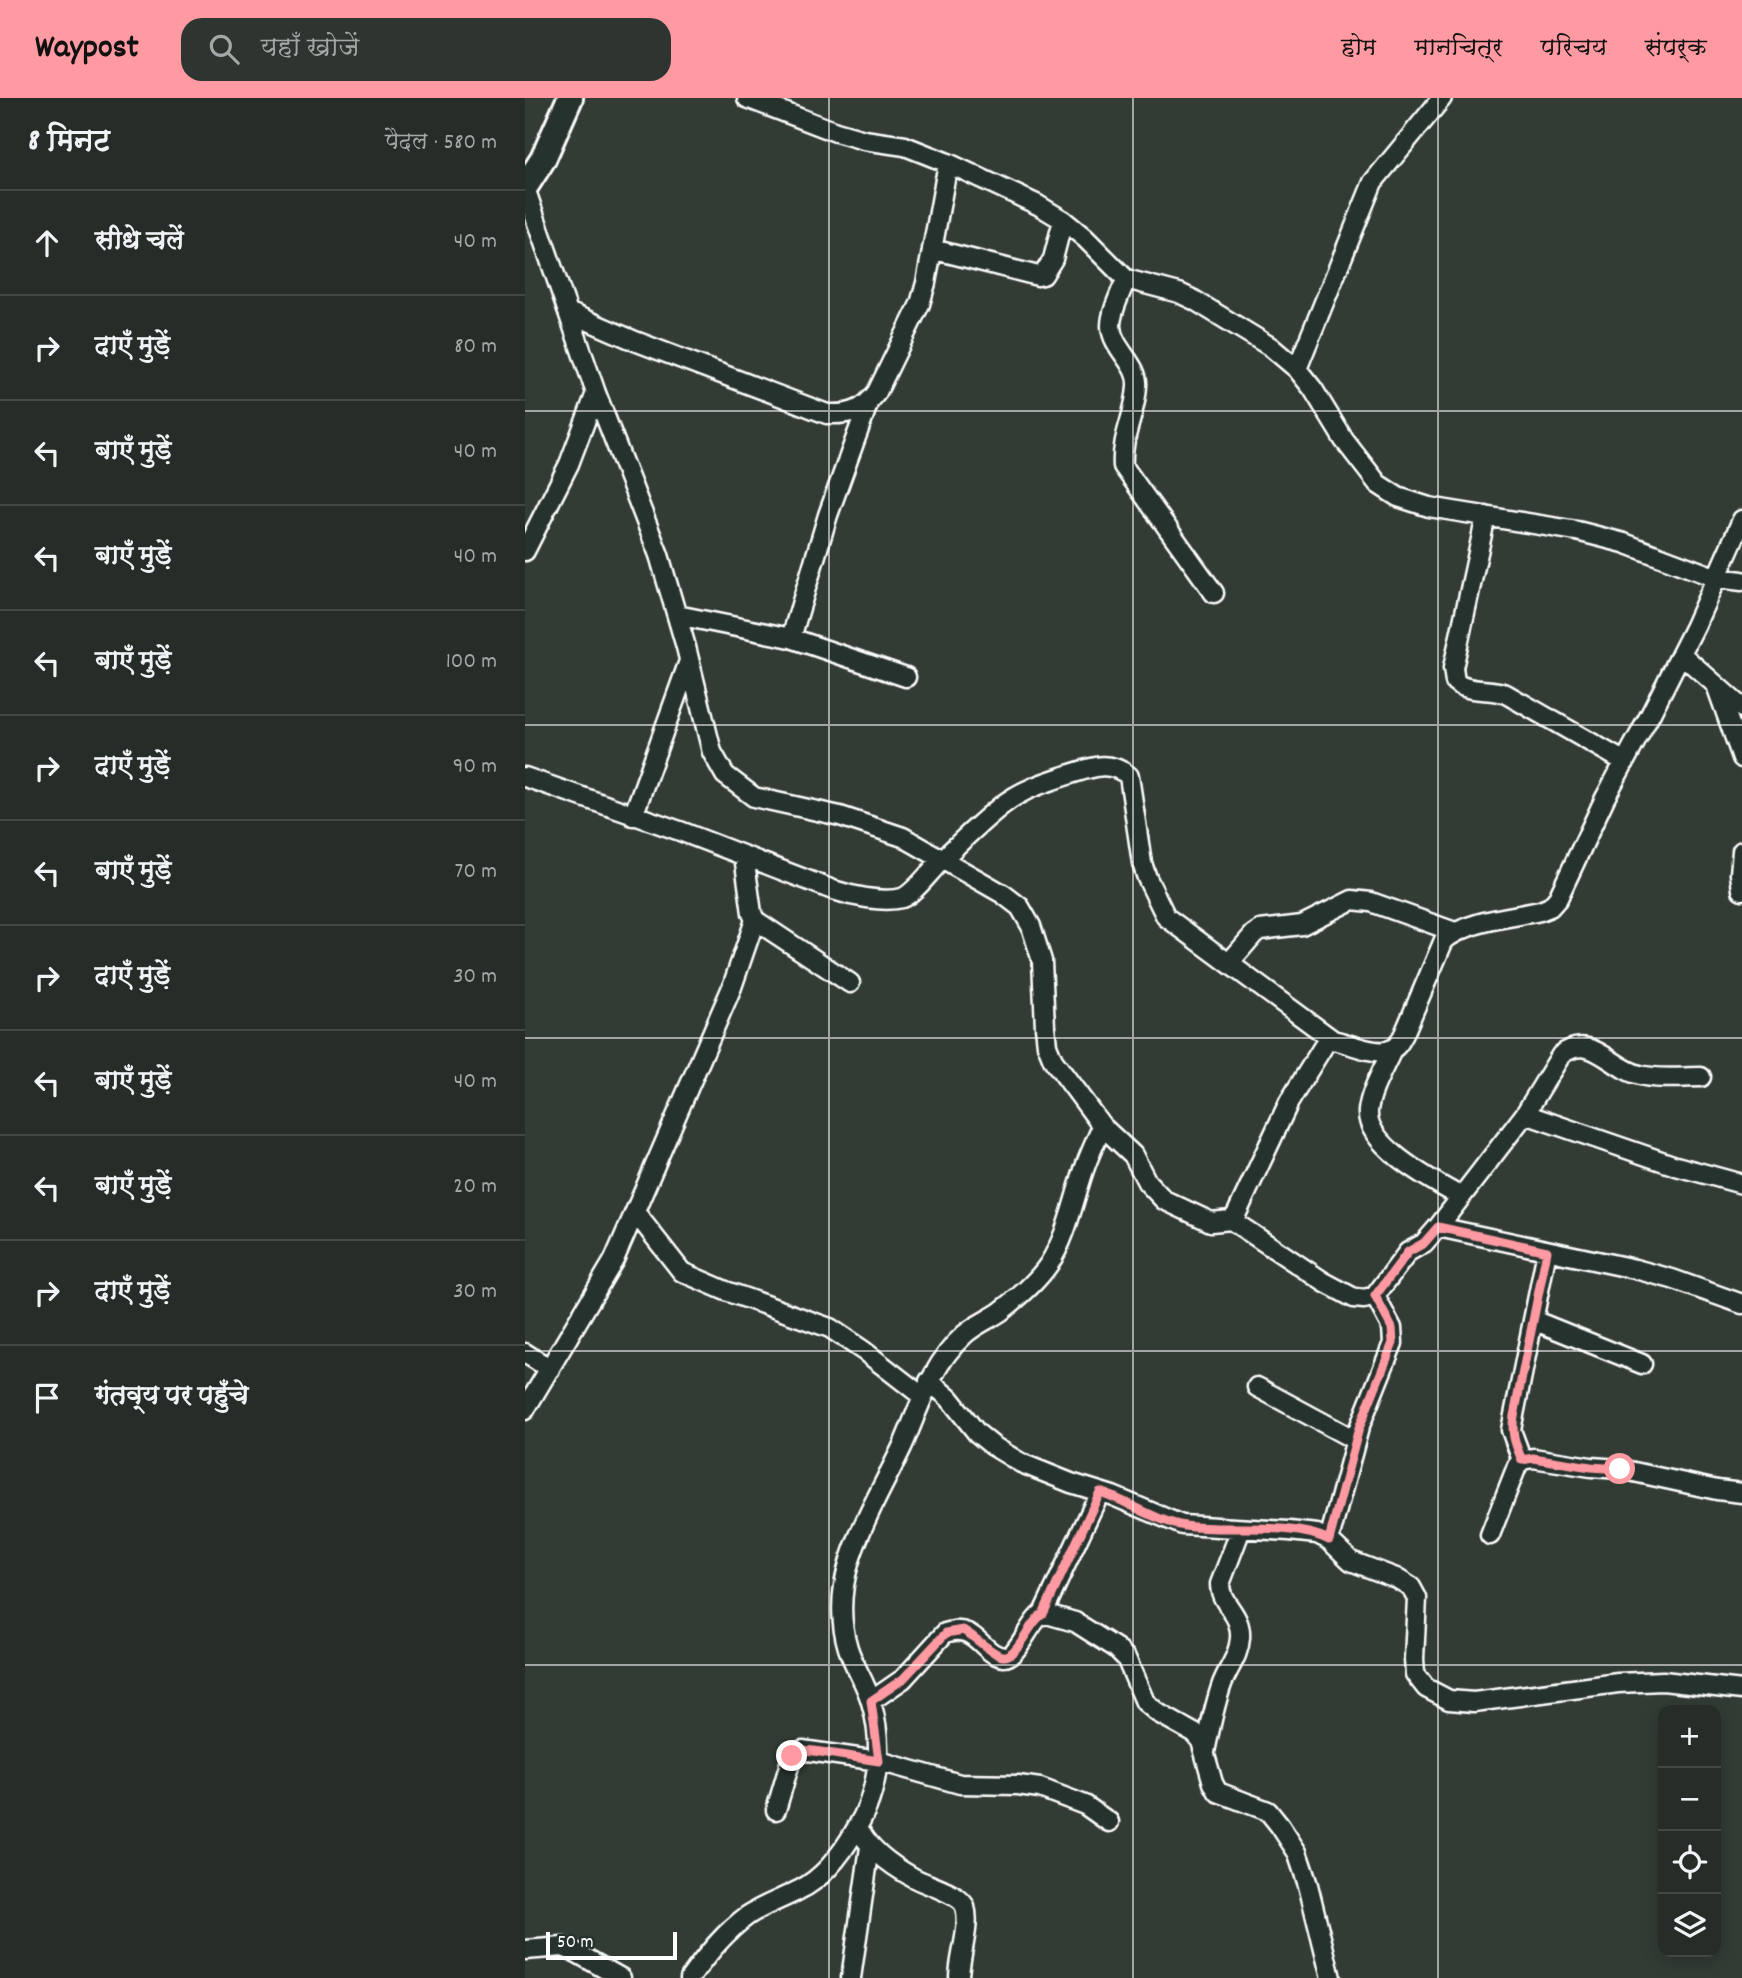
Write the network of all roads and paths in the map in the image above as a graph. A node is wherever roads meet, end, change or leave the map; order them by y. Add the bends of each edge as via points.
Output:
1 (570, 98) edge
2 (747, 98) edge
3 (1442, 98) edge
4 (948, 163) junction
5 (525, 188) edge
6 (1063, 220) junction
7 (932, 249) junction
8 (1126, 279) junction
9 (568, 312) junction
10 (1297, 369) junction
11 (596, 393) junction
12 (868, 404) junction
13 (1486, 516) junction
14 (1742, 520) edge
15 (525, 551) edge
16 (1717, 578) junction
17 (1742, 581) edge
18 (1214, 593) dead end
19 (677, 615) junction
20 (791, 638) junction
21 (1681, 654) junction
22 (689, 662) junction
23 (906, 677) dead end
24 (1716, 685) junction
25 (1742, 708) edge
26 (1742, 758) edge
27 (1625, 762) junction
28 (525, 777) edge
29 (633, 816) junction
30 (1742, 850) edge
31 (744, 856) junction
32 (942, 859) junction
33 (1742, 890) edge
34 (755, 919) junction
35 (1455, 932) junction
36 (1230, 963) junction
37 (850, 984) dead end
38 (1332, 1040) junction
39 (1392, 1050) junction
40 (1701, 1077) dead end
41 (1525, 1114) junction
42 (1102, 1126) junction
43 (1742, 1184) edge
44 (1461, 1197) junction
45 (635, 1212) junction
46 (1231, 1220) junction
47 (1438, 1227) junction
48 (1547, 1251) junction
49 (1375, 1296) junction
50 (1742, 1304) edge
51 (1533, 1320) junction
52 (525, 1353) edge
53 (1642, 1364) dead end
54 (550, 1368) junction
55 (1257, 1387) dead end
56 (925, 1389) junction
57 (525, 1410) edge
58 (1355, 1440) junction
59 (1522, 1460) junction
60 (1100, 1492) junction
61 (1742, 1493) edge
62 (1241, 1529) junction
63 (1490, 1535) dead end
64 (1329, 1540) junction
65 (1043, 1614) junction
66 (1742, 1690) edge
67 (871, 1701) junction
68 (1205, 1752) junction
69 (879, 1761) junction
70 (776, 1810) dead end
71 (1109, 1822) dead end
72 (858, 1827) junction
73 (870, 1847) junction
74 (525, 1950) edge
75 (616, 1977) edge
76 (690, 1978) edge
77 (851, 1978) edge
78 (959, 1978) edge
79 (1331, 1978) edge

1 - 5 street
2 - 4 street via 837,132 905,146
3 - 10 street via 1373,182
4 - 6 street
4 - 7 street
5 - 9 street
6 - 7 street via 1044,275 1028,275
6 - 8 street
7 - 12 street via 920,304
8 - 10 street via 1194,300 1271,347
8 - 18 street via 1111,326 1137,379 1124,437 1123,467
9 - 11 street
9 - 12 street via 827,414 854,413
10 - 13 street via 1378,484 1398,497 1429,507
11 - 15 street via 569,464
11 - 19 street via 659,555
12 - 20 street
13 - 16 street via 1624,543
13 - 27 street via 1453,667 1455,682 1461,688 1506,694
14 - 16 street
16 - 17 street
16 - 21 street
19 - 20 street
19 - 22 street
20 - 23 street
21 - 24 street
21 - 27 street
22 - 29 street
22 - 32 street via 712,752 736,785 754,797 903,837
24 - 25 street
24 - 26 street
27 - 35 street via 1550,907
28 - 29 street
29 - 31 street
30 - 33 street
31 - 32 street via 854,896 891,898 908,894
31 - 34 street
32 - 36 street via 1017,795 1090,767 1121,769 1132,786 1147,878 1166,917
32 - 42 street via 1020,907 1042,961 1047,1045
34 - 37 street
34 - 45 street via 732,987
35 - 36 street via 1371,902 1352,900 1303,925 1260,930
35 - 39 street via 1444,940 1404,1034
36 - 38 street
38 - 39 street
38 - 46 street via 1320,1048 1289,1102
39 - 44 street via 1369,1103 1369,1122 1377,1136 1413,1169
40 - 41 street via 1638,1075 1579,1045 1561,1055
41 - 43 street
41 - 44 street
42 - 46 street via 1133,1155 1147,1182 1164,1200 1211,1222
42 - 56 street via 1063,1239 1048,1265 1027,1290 964,1335
44 - 47 street
45 - 54 street via 614,1260
45 - 56 street via 682,1272 830,1328
46 - 49 street via 1354,1298
47 - 48 street
47 - 49 street via 1408,1252
48 - 50 street via 1672,1279
48 - 51 street
49 - 58 street via 1392,1328 1393,1343
51 - 53 street
51 - 59 street via 1511,1430
52 - 54 street
54 - 57 street
55 - 58 street
56 - 60 street via 949,1398 977,1433 1021,1463
56 - 67 street via 872,1506 842,1587 848,1647
58 - 64 street
59 - 61 street via 1620,1469
59 - 63 street
60 - 62 street via 1171,1522
60 - 65 street
62 - 64 street via 1317,1534
62 - 68 street via 1220,1584 1220,1593 1240,1625 1240,1639 1214,1708
64 - 66 street via 1351,1561 1411,1587 1417,1598 1415,1674 1426,1688 1449,1700 1474,1702 1663,1681
65 - 67 street via 1035,1618 1012,1655 1005,1657 963,1630 946,1633 903,1679
65 - 68 street via 1075,1622 1116,1648 1126,1658 1145,1702 1194,1732
67 - 69 street
68 - 79 street via 1218,1792 1268,1811 1297,1852
69 - 70 street via 802,1750 792,1756
69 - 71 street via 960,1784 1040,1788 1085,1805
69 - 72 street
72 - 73 street
72 - 76 street via 818,1878 728,1931
73 - 77 street
73 - 78 street via 964,1905
74 - 75 street via 563,1947

